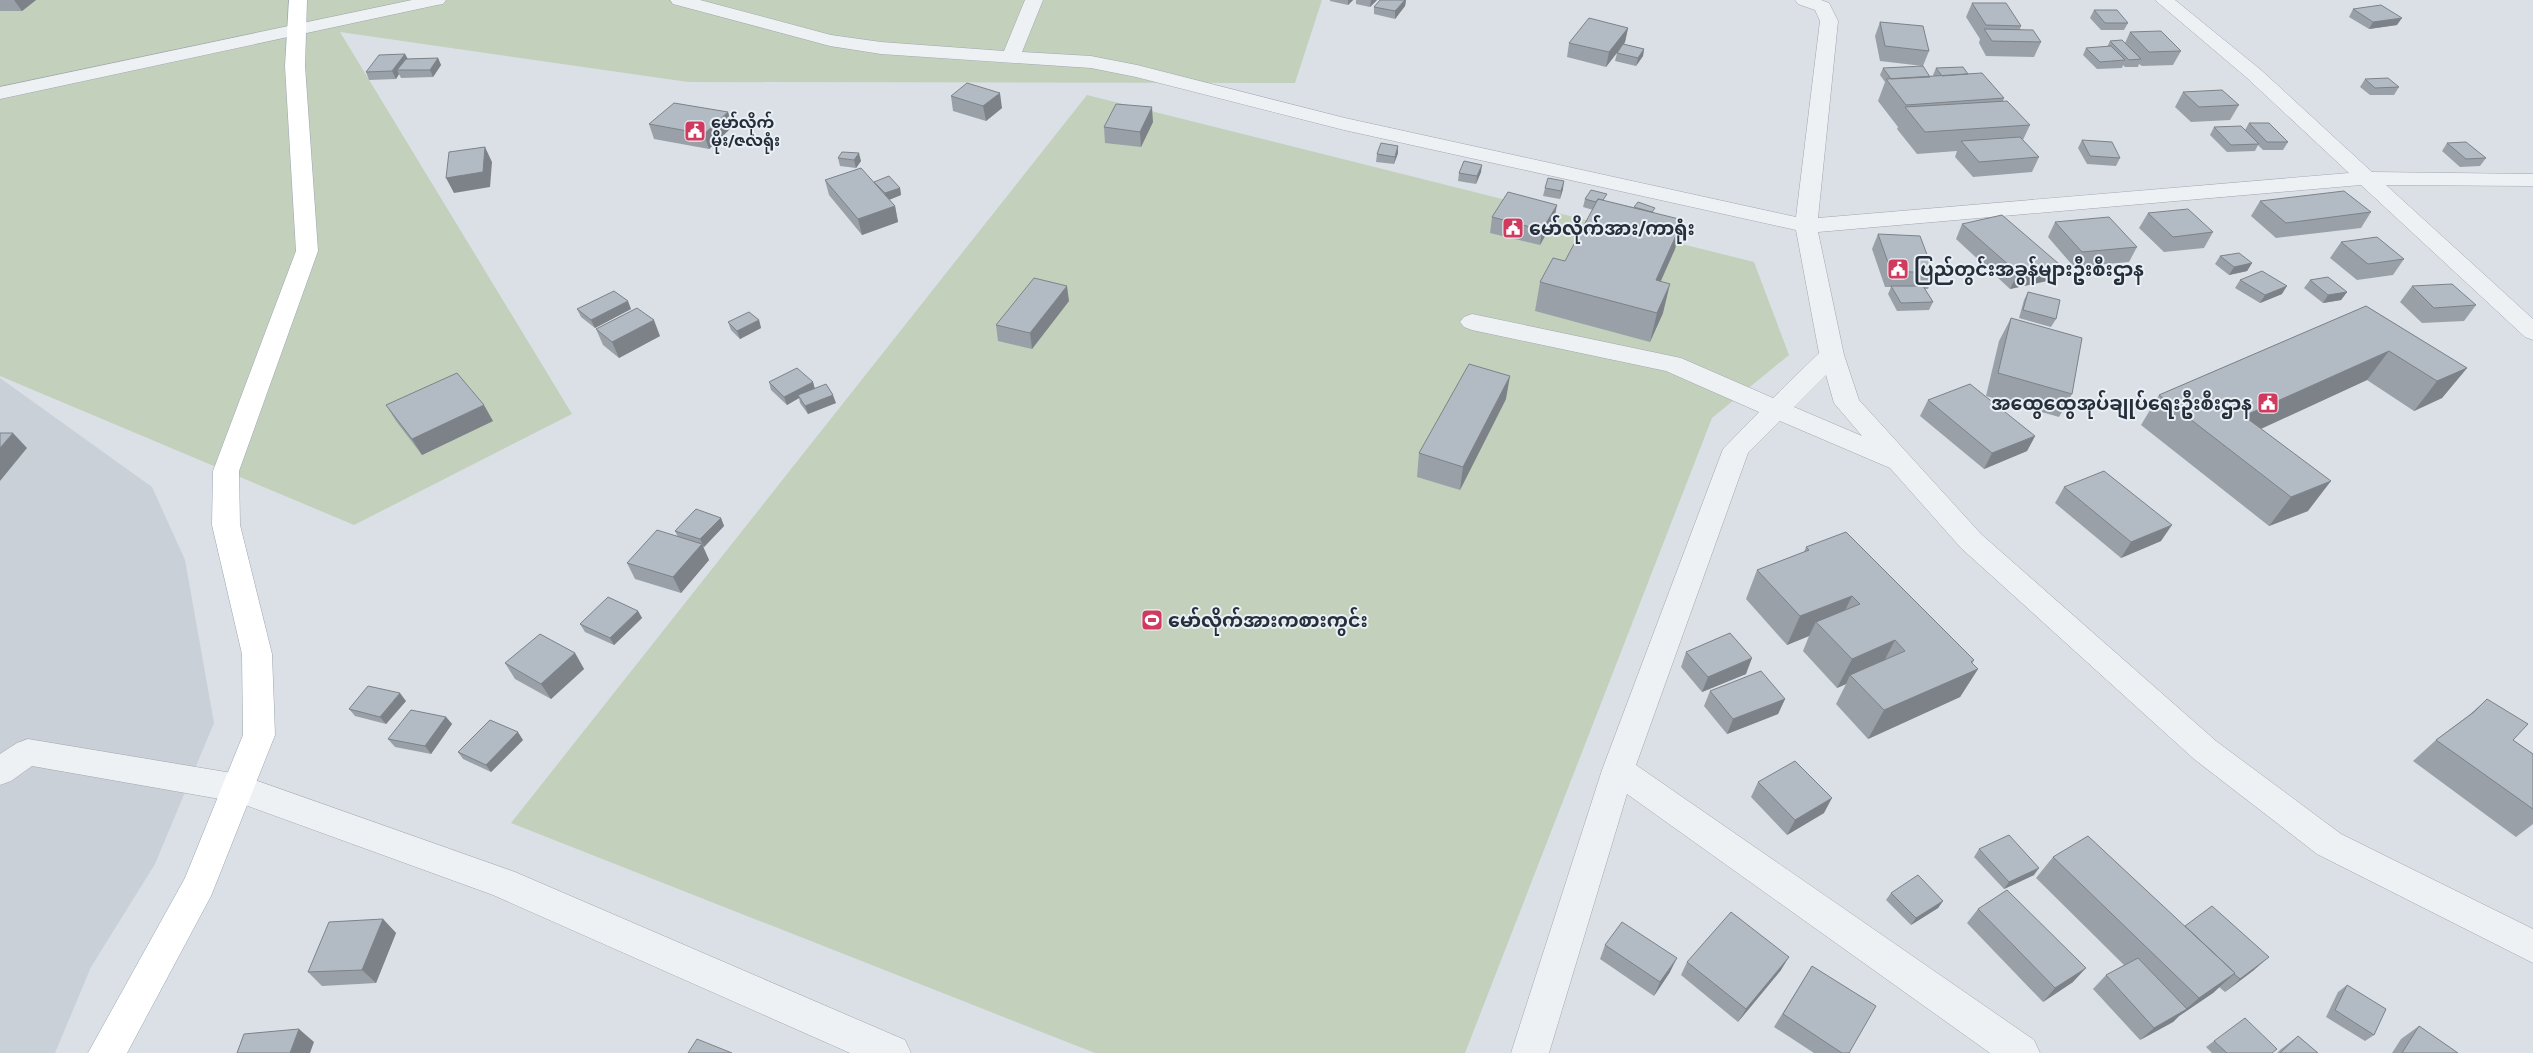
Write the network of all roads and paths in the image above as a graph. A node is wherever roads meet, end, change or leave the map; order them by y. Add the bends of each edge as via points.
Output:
1 (298, 0) edge
2 (437, 0) edge
3 (679, 0) edge
4 (1034, 0) edge
5 (1804, 0) edge
6 (2164, 0) edge
7 (296, 31) junction
8 (1010, 56) junction
9 (0, 94) edge
10 (2366, 178) junction
11 (2533, 180) edge
12 (1806, 226) junction
13 (1472, 322) dead end
14 (2533, 332) edge
15 (1832, 355) junction
16 (1777, 408) junction
17 (1902, 464) junction
18 (1618, 770) junction
19 (0, 771) edge
20 (238, 788) junction
21 (2533, 947) edge
22 (107, 1053) edge
23 (892, 1053) edge
24 (1530, 1053) edge
25 (2021, 1053) edge

1 - 7 main road
2 - 7 street
3 - 8 street via 830,40 881,48
4 - 8 street
5 - 12 street via 1823,7 1829,21
6 - 10 street via 2254,74
7 - 9 street
7 - 20 main road via 307,251 226,471 226,525 257,654 259,735
8 - 12 street via 1091,62 1137,70 1344,124
10 - 11 street
10 - 12 street
10 - 14 street
12 - 15 street
13 - 16 street via 1672,364
15 - 16 street
15 - 17 street via 1848,403
16 - 17 street
16 - 18 street via 1736,450
17 - 21 street via 1971,541 2205,750 2329,844
18 - 24 street
18 - 25 street
19 - 20 street via 28,752
20 - 22 main road via 199,886
20 - 23 street via 503,883

